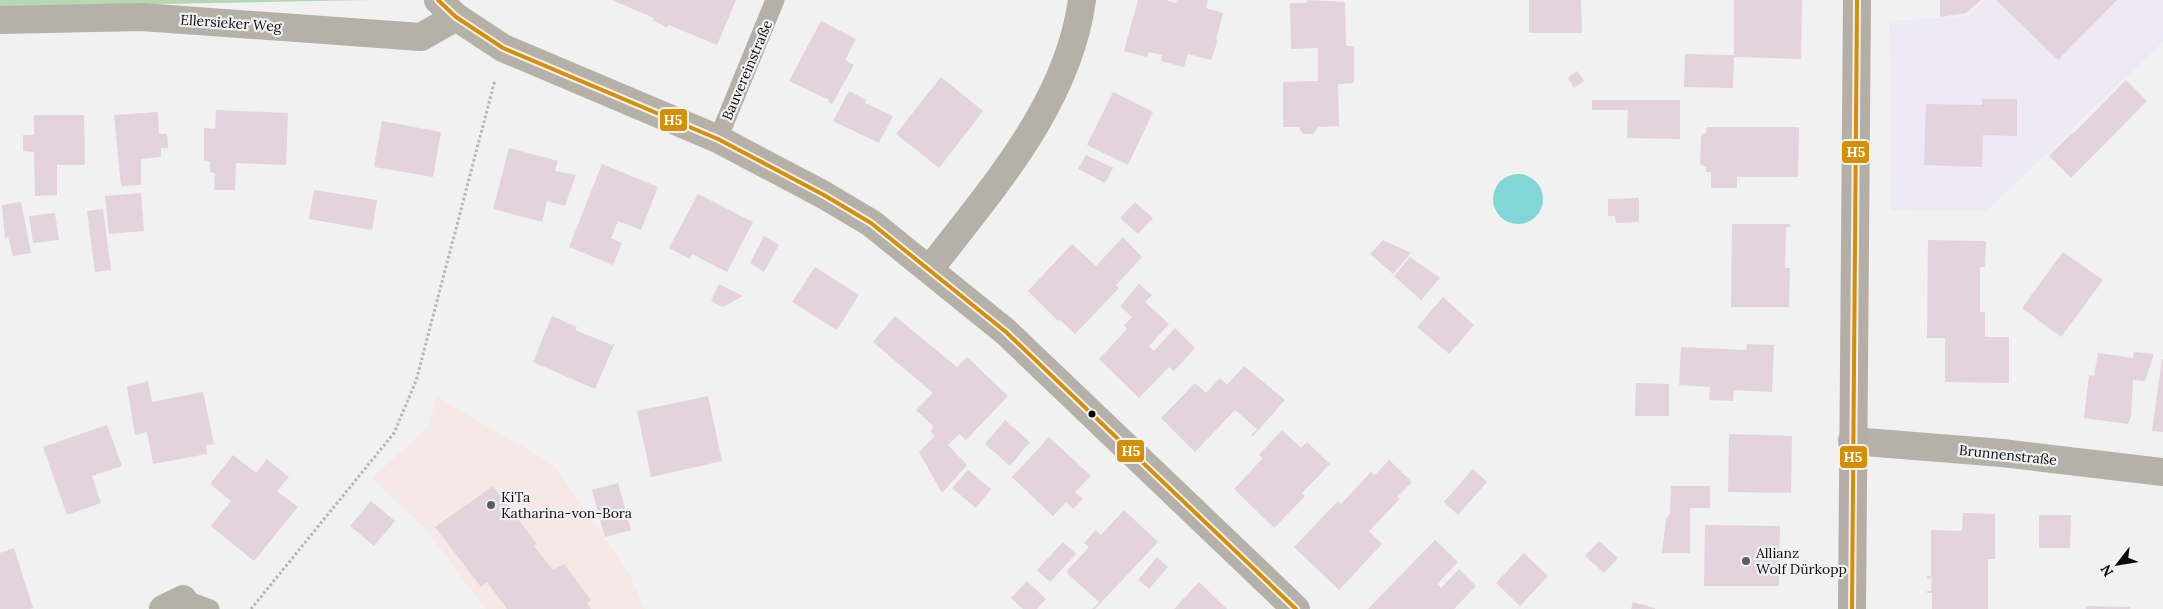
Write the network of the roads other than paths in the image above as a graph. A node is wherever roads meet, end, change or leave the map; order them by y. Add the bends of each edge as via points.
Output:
1 (775, 0) edge
2 (1082, 0) edge
3 (1857, 0) edge
4 (448, 8) edge
5 (0, 20) edge
6 (718, 139) junction
7 (930, 269) junction
8 (1852, 441) junction
9 (2163, 472) edge
10 (173, 604) edge
11 (210, 609) edge
12 (1296, 609) edge
13 (1852, 609) edge

1 - 6 lane, Bauvereinstraße
2 - 7 street via 1079,25 1048,104
3 - 8 main road
4 - 5 street, Ellersieker Weg via 421,37 142,17
4 - 6 street via 503,48
6 - 7 street via 871,223
7 - 12 street via 1006,332
8 - 9 street, Brunnenstraße via 2002,453
8 - 13 main road
10 - 11 lane

